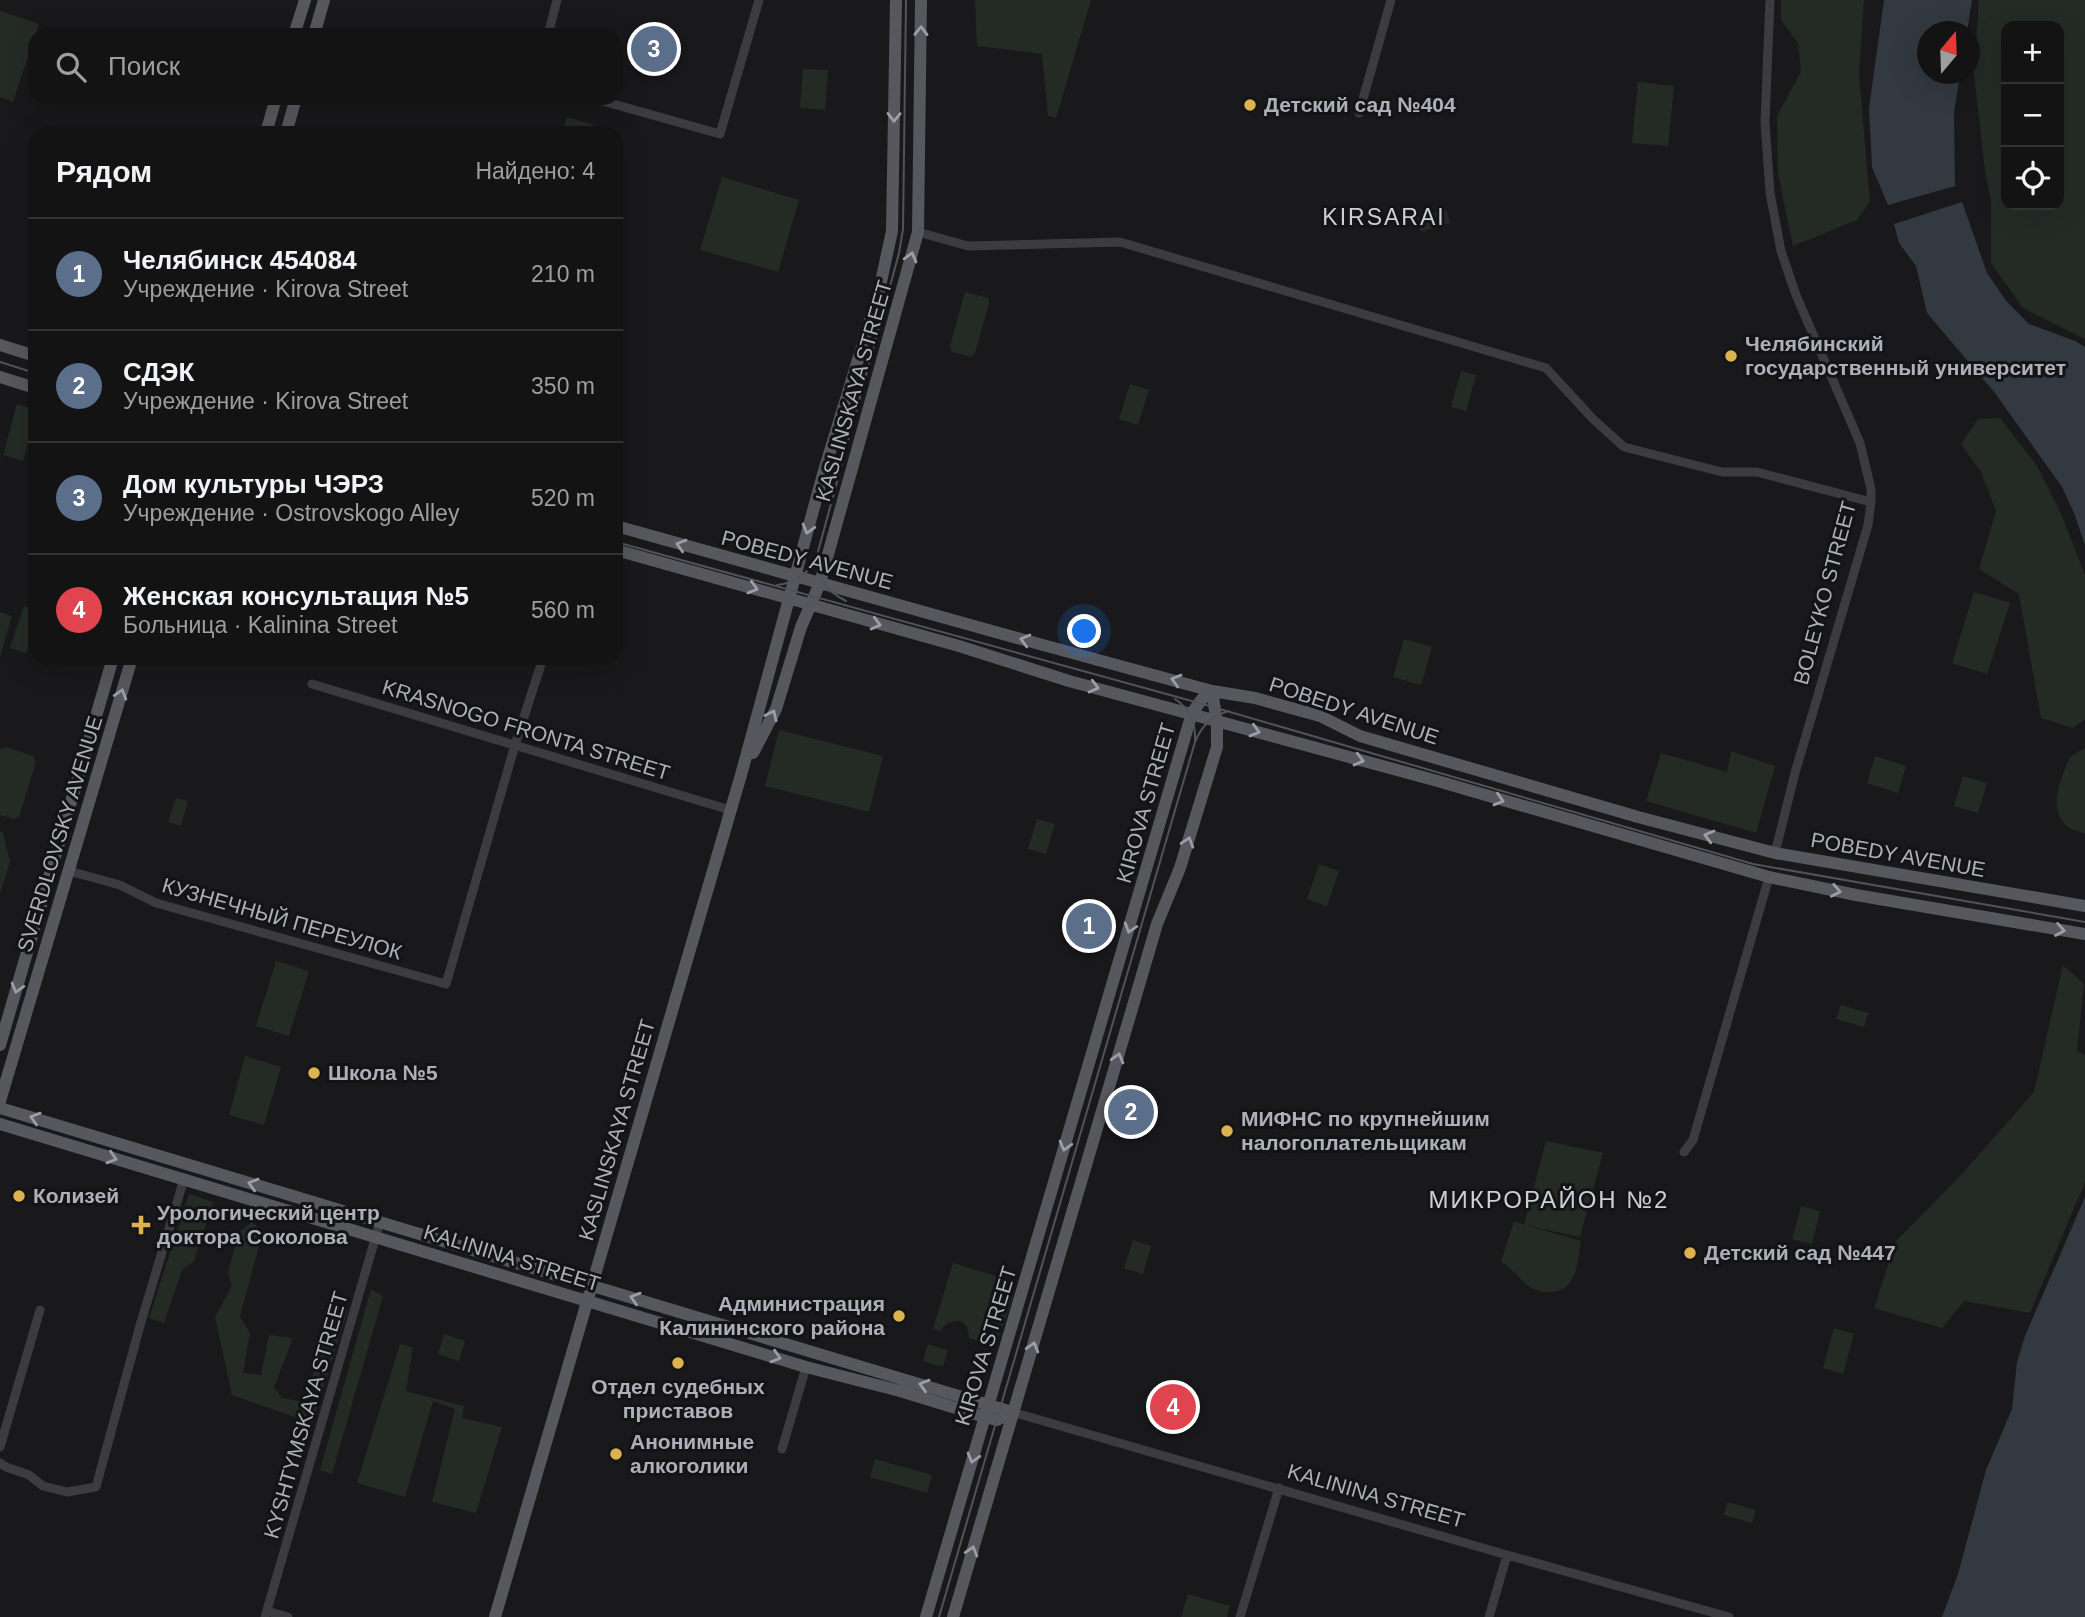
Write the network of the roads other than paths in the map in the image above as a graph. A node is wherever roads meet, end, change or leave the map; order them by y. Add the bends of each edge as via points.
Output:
1 (305, 0) edge
2 (324, 0) edge
3 (557, 0) edge
4 (759, 0) edge
5 (896, 0) edge
6 (921, 0) edge
7 (1391, 0) edge
8 (1770, 0) edge
9 (296, 28) edge
10 (316, 28) edge
11 (550, 28) edge
12 (274, 105) edge
13 (294, 105) edge
14 (617, 105) edge
15 (1359, 113) dead end
16 (268, 126) edge
17 (288, 126) edge
18 (918, 232) junction
19 (0, 345) edge
20 (28, 354) edge
21 (0, 377) edge
22 (28, 386) edge
23 (1871, 502) junction
24 (623, 528) edge
25 (623, 552) edge
26 (794, 576) junction
27 (820, 583) junction
28 (789, 599) junction
29 (810, 606) junction
30 (111, 665) edge
31 (130, 665) edge
32 (541, 665) edge
33 (312, 684) dead end
34 (1213, 691) junction
35 (1192, 713) junction
36 (1217, 720) junction
37 (516, 745) junction
38 (741, 775) junction
39 (730, 810) junction
40 (1775, 853) junction
41 (69, 871) junction
42 (1769, 877) junction
43 (2085, 906) edge
44 (2085, 934) edge
45 (0, 1045) edge
46 (0, 1101) edge
47 (0, 1108) edge
48 (0, 1124) edge
49 (1684, 1152) dead end
50 (184, 1179) junction
51 (380, 1222) junction
52 (375, 1237) junction
53 (592, 1285) junction
54 (588, 1301) junction
55 (40, 1310) dead end
56 (806, 1367) junction
57 (987, 1411) junction
58 (1012, 1412) junction
59 (0, 1447) edge
60 (782, 1449) dead end
61 (0, 1462) edge
62 (1279, 1488) junction
63 (1507, 1555) junction
64 (266, 1614) edge
65 (288, 1617) edge
66 (495, 1617) edge
67 (926, 1617) edge
68 (953, 1617) edge
69 (1240, 1617) edge
70 (1489, 1617) edge
71 (1729, 1617) edge

1 - 9 main road
2 - 10 main road
3 - 11 street
4 - 14 street via 720,134
5 -> 26 main road, KASLINSKAYA STREET via 892,230 879,291
18 -> 6 main road, KASLINSKAYA STREET
7 - 15 street
8 - 23 street, BOLEYKO STREET via 1766,148 1781,251 1860,443
12 - 16 main road
13 - 17 main road
18 - 23 street via 968,246 1120,242 1546,368 1624,447 1722,472 1757,472
27 -> 18 main road, KASLINSKAYA STREET
19 - 20 main road
21 - 22 main road
23 - 40 street, BOLEYKO STREET via 1863,545
26 -> 24 main road, POBEDY AVENUE
25 -> 28 main road, POBEDY AVENUE
26 - 27 main road, POBEDY AVENUE
26 - 28 main road, KASLINSKAYA STREET
27 - 29 main road, KASLINSKAYA STREET
34 -> 27 main road, POBEDY AVENUE
28 - 29 main road, POBEDY AVENUE
28 - 38 main road, KASLINSKAYA STREET
29 -> 35 main road, POBEDY AVENUE
38 -> 29 main road, KASLINSKAYA STREET via 776,709
30 -> 45 main road, SVERDLOVSKY AVENUE
41 -> 31 main road, SVERDLOVSKY AVENUE
32 - 37 street
33 - 37 street, KRASNOGO FRONTA STREET
34 - 35 main road, KIROVA STREET
34 - 36 main road
40 -> 34 main road, POBEDY AVENUE via 1360,736 1320,716
35 - 36 main road, POBEDY AVENUE
35 -> 57 main road, KIROVA STREET
36 -> 42 main road, POBEDY AVENUE
58 -> 36 main road via 1157,924 1180,868 1217,747
37 - 39 street, KRASNOGO FRONTA STREET
37 - 41 street, КУЗНЕЧНЫЙ ПЕРЕУЛОК via 446,984 156,903 120,885
38 - 39 main road, KASLINSKAYA STREET
39 - 53 main road, KASLINSKAYA STREET
40 - 42 main road, BOLEYKO STREET
40 - 43 main road, POBEDY AVENUE
41 - 46 main road, SVERDLOVSKY AVENUE
42 -> 44 main road, POBEDY AVENUE
42 - 49 street, BOLEYKO STREET via 1693,1140
51 -> 47 main road, KALININA STREET
48 -> 50 main road, KALININA STREET
50 - 52 main road, KALININA STREET
50 - 61 street via 96,1487 67,1492 43,1486
51 - 52 street, KYSHTYMSKAYA STREET
51 - 53 main road, KALININA STREET
52 - 54 main road, KALININA STREET
52 - 64 street, KYSHTYMSKAYA STREET
53 - 54 main road, KASLINSKAYA STREET
57 -> 53 main road, KALININA STREET
54 -> 56 main road, KALININA STREET
54 - 66 main road, KASLINSKAYA STREET
55 - 59 street
56 - 57 main road, KALININA STREET
56 - 60 street
57 - 58 main road, KALININA STREET
57 -> 67 main road, KIROVA STREET
58 - 62 street, KALININA STREET
68 -> 58 main road
62 - 63 street, KALININA STREET
62 - 69 street
63 - 70 street
63 - 71 street, KALININA STREET
64 - 65 street

